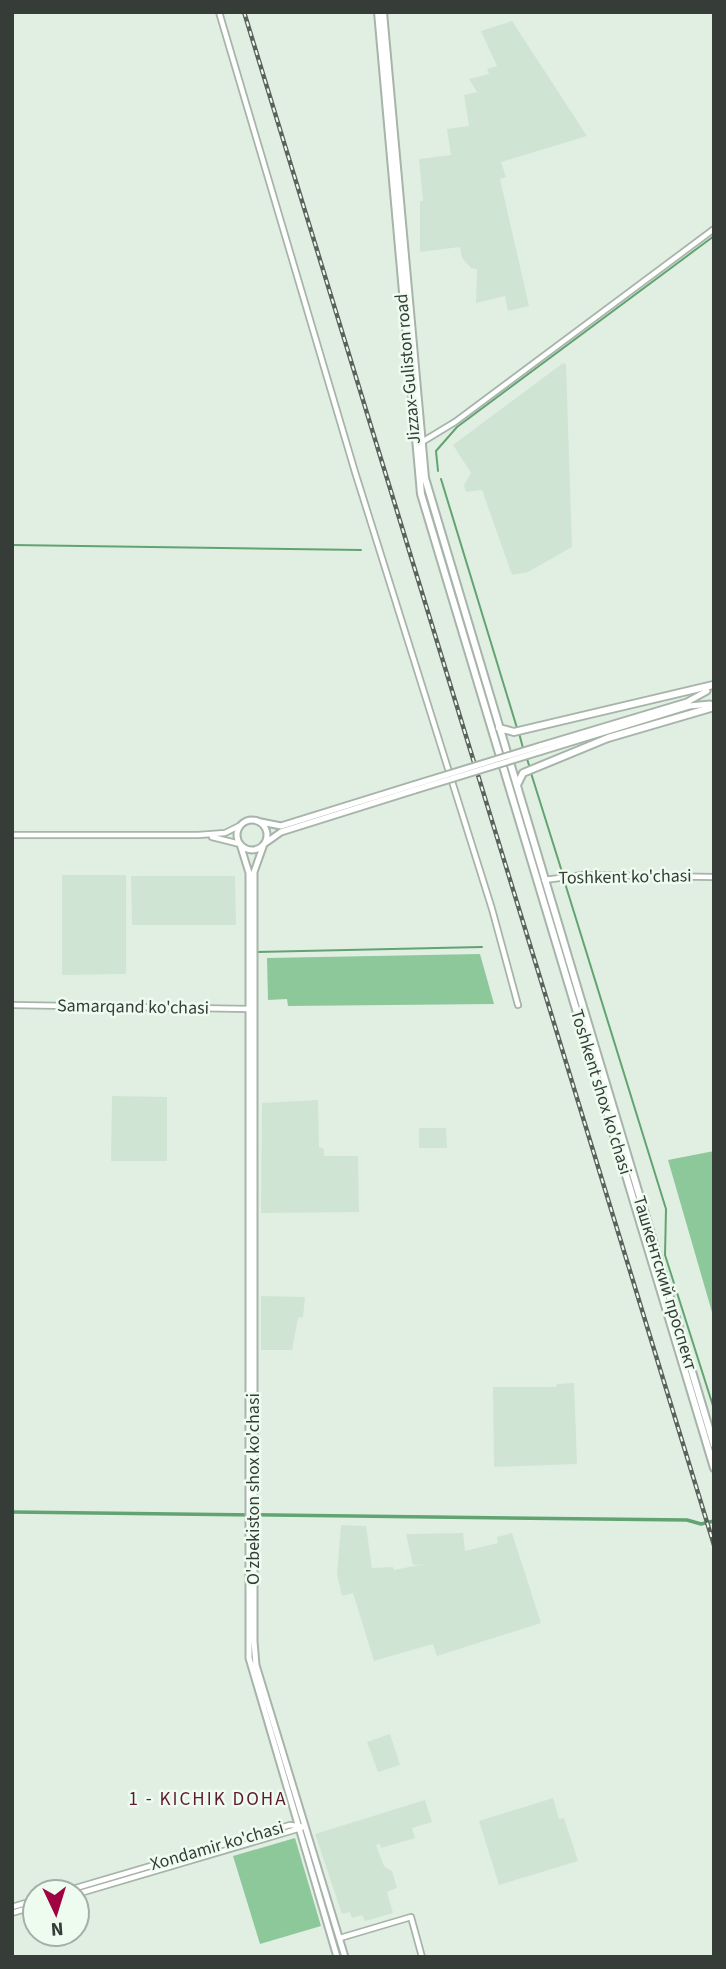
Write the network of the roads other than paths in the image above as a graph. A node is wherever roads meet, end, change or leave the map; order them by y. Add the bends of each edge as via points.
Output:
1 (219, 12) edge
2 (381, 12) edge
3 (398, 208) junction
4 (714, 229) edge
5 (421, 442) junction
6 (713, 685) edge
7 (707, 691) junction
8 (712, 705) edge
9 (490, 712) junction
10 (499, 728) junction
11 (541, 749) junction
12 (414, 787) junction
13 (517, 787) junction
14 (261, 822) junction
15 (239, 827) junction
16 (12, 835) edge
17 (198, 835) junction
18 (240, 844) junction
19 (264, 844) junction
20 (714, 877) edge
21 (545, 879) junction
22 (537, 881) junction
23 (250, 943) junction
24 (12, 1005) edge
25 (518, 1005) dead end
26 (252, 1009) junction
27 (714, 1445) edge
28 (714, 1468) edge
29 (300, 1826) junction
30 (91, 1884) edge
31 (91, 1890) edge
32 (340, 1938) junction
33 (337, 1957) edge
34 (345, 1957) edge
35 (422, 1957) edge

1 - 25 street
2 - 3 highway, Jizzax-Guliston road
3 - 5 highway, Jizzax-Guliston road
3 - 9 highway, Jizzax-Guliston road via 417,477
4 - 5 street via 455,422
5 - 9 highway, Jizzax-Guliston road via 431,504
6 - 7 main road
6 - 10 highway via 514,732
7 - 8 main road
7 - 11 main road via 687,702
8 - 11 main road via 689,706
8 - 13 highway via 608,738 526,772
9 - 10 highway
9 - 22 highway, Toshkent shox ko'chasi
10 - 13 highway
11 - 12 main road, bridge
12 - 14 main road via 281,826
12 - 19 main road via 287,829
13 - 21 highway
14 - 15 main road via 247,820
14 - 19 main road via 267,832
15 - 17 street
15 - 18 main road
16 - 17 street
17 - 18 street
18 - 19 main road via 252,850
18 - 23 main road via 248,867
19 - 23 main road via 254,866
20 - 21 street, Toshkent ko'chasi via 566,875
21 - 22 street, Toshkent ko'chasi
21 - 27 highway, Ташкентский проспект
22 - 28 highway, Toshkent shox ko'chasi
23 - 26 main road, O'zbekiston shox ko'chasi
24 - 26 street, Samarqand ko'chasi
26 - 29 main road, O'zbekiston shox ko'chasi via 248,1658
29 - 30 street, Xondamir ko'chasi
29 - 31 street, Xondamir ko'chasi
29 - 32 main road, O'zbekiston shox ko'chasi
29 - 33 main road, O'zbekiston shox ko'chasi
32 - 34 main road, O'zbekiston shox ko'chasi
32 - 35 street via 411,1917

